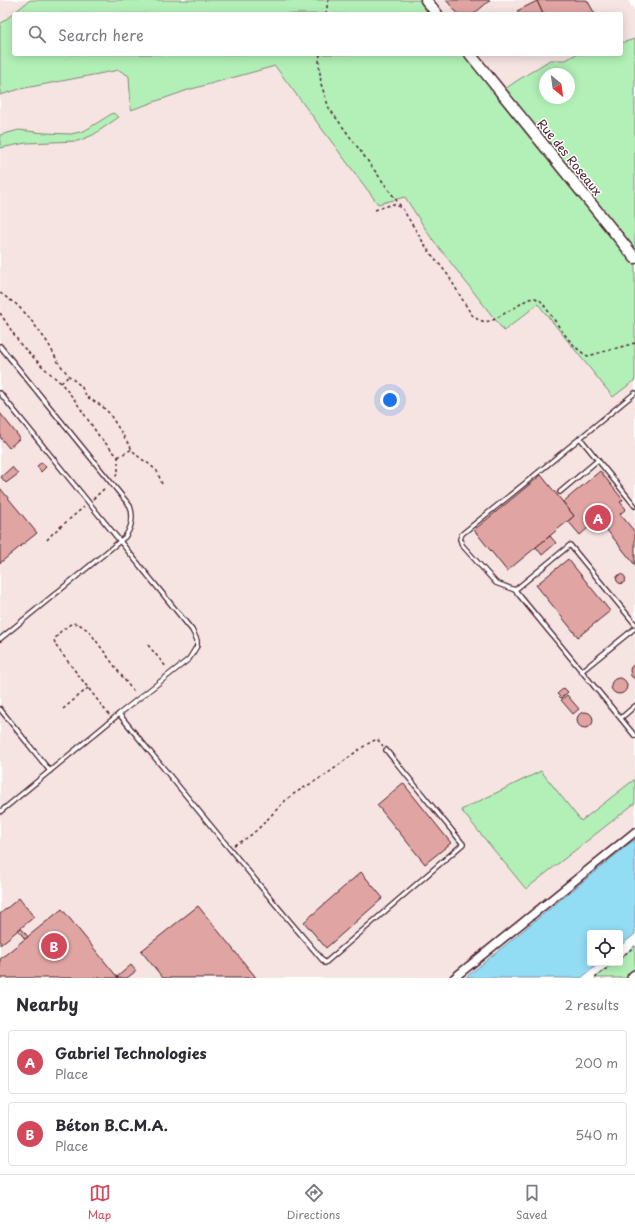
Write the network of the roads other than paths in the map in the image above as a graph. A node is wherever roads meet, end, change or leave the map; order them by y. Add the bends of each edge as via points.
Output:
1 (426, 0) edge
2 (435, 12) edge
3 (472, 56) edge
4 (635, 258) edge
5 (0, 346) edge
6 (635, 392) edge
7 (0, 394) edge
8 (580, 438) junction
9 (598, 460) junction
10 (560, 492) dead end
11 (635, 506) edge
12 (120, 541) junction
13 (515, 590) junction
14 (635, 624) edge
15 (635, 628) edge
16 (0, 639) edge
17 (582, 671) junction
18 (635, 706) edge
19 (0, 709) edge
20 (119, 714) junction
21 (621, 718) junction
22 (635, 736) edge
23 (386, 750) road end
24 (50, 771) junction
25 (0, 812) edge
26 (635, 832) edge
27 (454, 978) edge

1 - 2 street
3 - 4 street, Rue des Roseaux
5 - 12 lane via 130,506 132,521 128,533
6 - 8 lane
7 - 12 lane
8 - 9 lane
8 - 13 lane via 462,534 462,545 496,583
9 - 10 lane
9 - 11 lane
12 - 16 lane
12 - 20 lane via 192,630 197,646 189,659
13 - 14 lane via 570,544
13 - 17 lane
15 - 17 lane
17 - 21 lane
18 - 21 lane
19 - 24 lane
20 - 23 lane via 325,963 462,844
20 - 24 lane
21 - 22 lane
24 - 25 lane
26 - 27 street

